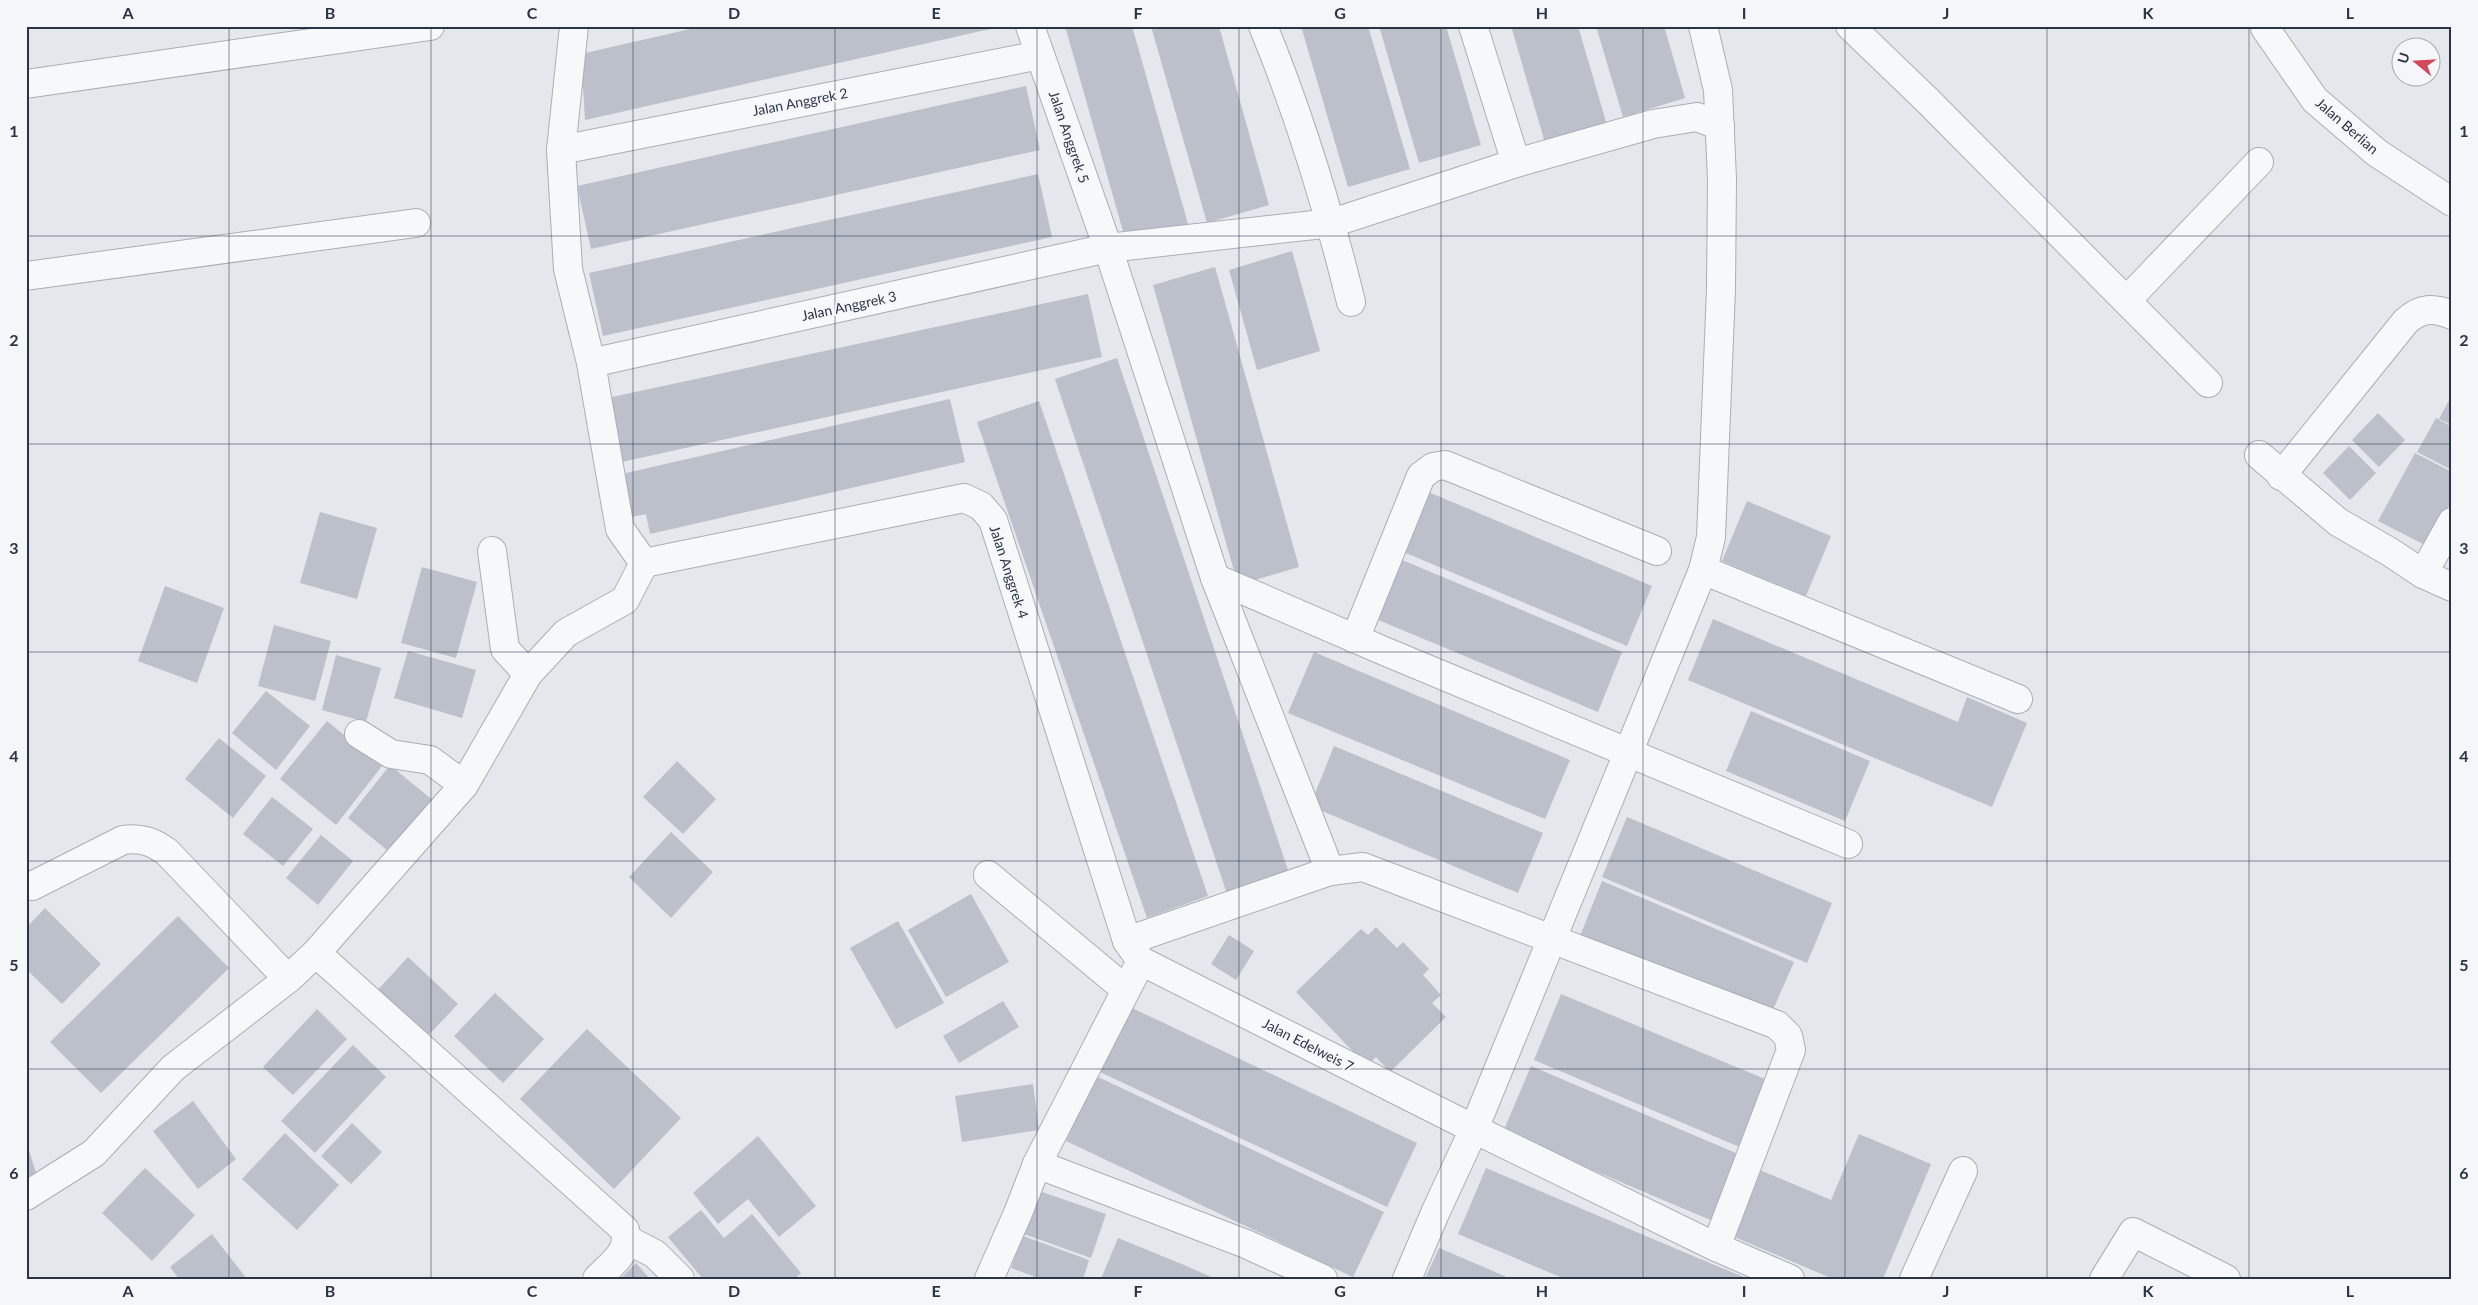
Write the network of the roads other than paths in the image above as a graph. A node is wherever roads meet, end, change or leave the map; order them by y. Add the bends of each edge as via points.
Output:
1 (430, 26) edge
2 (574, 26) edge
3 (1030, 26) edge
4 (1262, 26) edge
5 (1473, 26) edge
6 (1704, 26) edge
7 (1850, 26) edge
8 (2265, 28) dead end
9 (1040, 54) junction
10 (26, 84) edge
11 (1720, 126) junction
12 (561, 150) junction
13 (2258, 162) dead end
14 (1516, 163) junction
15 (2452, 202) edge
16 (416, 223) dead end
17 (1332, 223) junction
18 (1108, 248) junction
19 (26, 276) edge
20 (2127, 300) junction
21 (1351, 302) dead end
22 (2452, 315) edge
23 (591, 363) junction
24 (2208, 383) dead end
25 (2259, 455) dead end
26 (2282, 476) junction
27 (2452, 522) edge
28 (492, 551) dead end
29 (1658, 551) dead end
30 (644, 563) junction
31 (1703, 570) junction
32 (2423, 574) junction
33 (1215, 578) junction
34 (2452, 587) edge
35 (1355, 639) junction
36 (528, 674) junction
37 (2018, 699) dead end
38 (359, 734) dead end
39 (1630, 753) junction
40 (464, 785) junction
41 (1848, 844) dead end
42 (1330, 871) junction
43 (988, 875) dead end
44 (32, 886) dead end
45 (1551, 940) junction
46 (1134, 951) junction
47 (316, 953) junction
48 (288, 979) junction
49 (1125, 989) junction
50 (1474, 1130) junction
51 (1037, 1164) junction
52 (1963, 1171) dead end
53 (26, 1196) edge
54 (628, 1240) junction
55 (1716, 1247) junction
56 (597, 1279) edge
57 (680, 1279) edge
58 (989, 1279) edge
59 (1323, 1279) edge
60 (1407, 1279) edge
61 (1790, 1279) edge
62 (1914, 1279) edge
63 (2104, 1279) edge
64 (2226, 1279) edge

1 - 10 street
2 - 12 street
3 - 9 street, Jalan Anggrek 5
4 - 17 street via 1285,81
5 - 14 street
6 - 11 street via 1718,90
7 - 20 street
8 - 15 street, Jalan Berlian via 2315,100 2377,153
9 - 12 street, Jalan Anggrek 2
9 - 18 street, Jalan Anggrek 5
11 - 14 street, Jalan Anggrek 3 via 1697,117 1653,124
11 - 31 street via 1721,289 1711,537
12 - 23 street via 568,269
13 - 20 street
14 - 17 street, Jalan Anggrek 3
16 - 19 street
17 - 18 street, Jalan Anggrek 3
17 - 21 street
18 - 23 street, Jalan Anggrek 3
18 - 33 street, Jalan Anggrek 5
20 - 24 street
22 - 26 street via 2427,308 2406,321
23 - 30 street via 620,530
25 - 26 street
26 - 32 street via 2338,522
27 - 32 street
28 - 36 street via 505,649
29 - 35 street via 1446,465 1433,467 1421,476
30 - 36 street via 626,600 566,633
30 - 46 street, Jalan Anggrek 4 via 964,498 981,506 993,520
31 - 37 street
31 - 39 street
32 - 34 street
33 - 35 street
33 - 42 street, Jalan Anggrek 5
35 - 39 street
36 - 40 street
38 - 40 street via 391,754 430,760
39 - 41 street
39 - 45 street
40 - 47 street
42 - 45 street via 1363,867
42 - 46 street
43 - 49 street
44 - 48 street via 123,840 148,841 168,852
45 - 50 street
45 - 55 street via 1777,1025 1788,1036 1791,1050
46 - 49 street
46 - 50 street, Jalan Edelweis 7
47 - 48 street
47 - 54 street via 625,1230
48 - 53 street via 173,1068 94,1153
49 - 51 street
50 - 55 street, Jalan Edelweis 7
50 - 60 street
51 - 58 street
51 - 59 street via 1246,1244
52 - 62 street
54 - 56 street via 624,1251
54 - 57 street via 655,1254
55 - 61 street, Jalan Edelweis 7
63 - 64 street via 2133,1232

